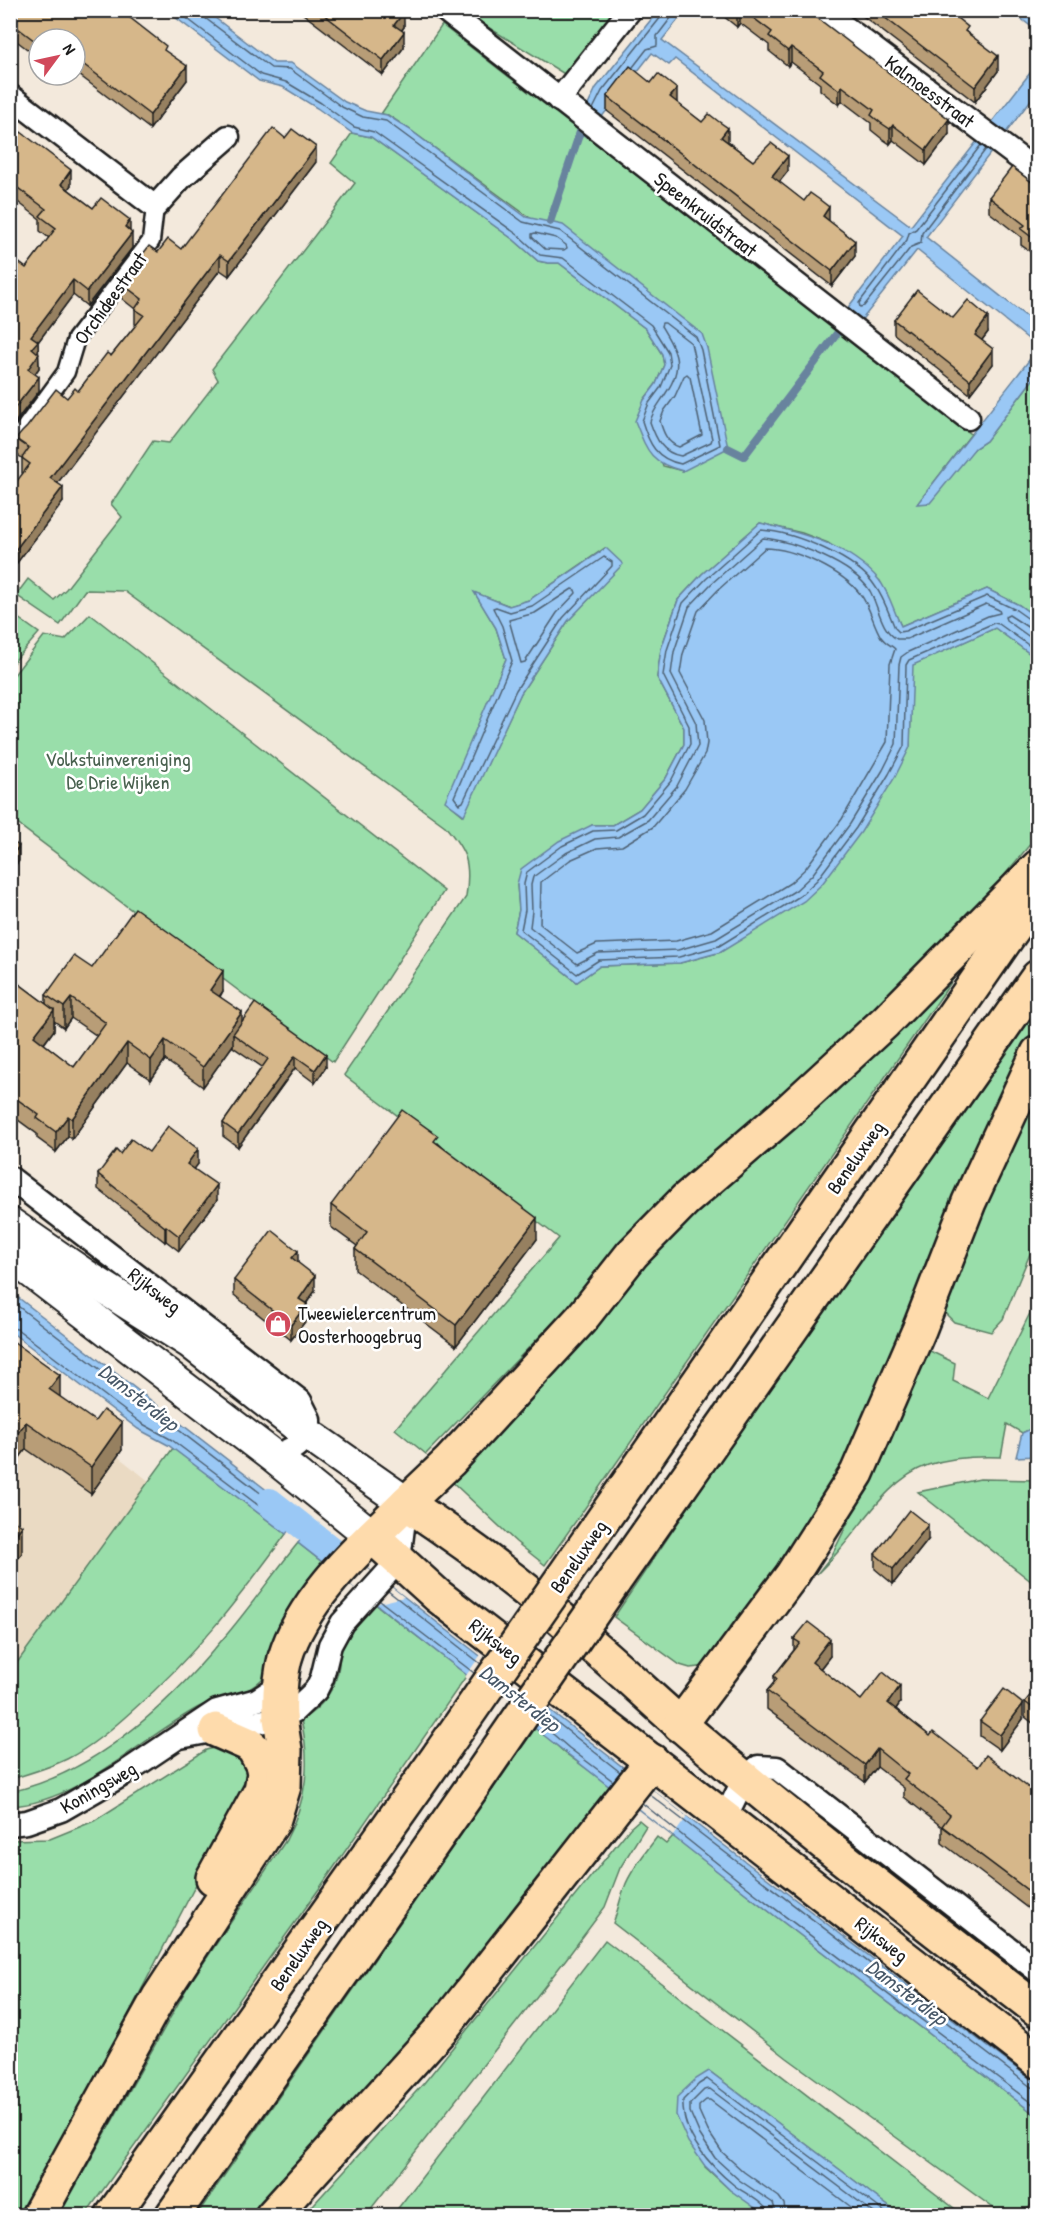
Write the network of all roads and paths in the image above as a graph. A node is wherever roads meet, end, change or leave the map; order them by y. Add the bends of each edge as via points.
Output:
1 (445, 10) edge
2 (630, 10) edge
3 (822, 10) edge
4 (10, 96) edge
5 (559, 100) junction
6 (228, 137) dead end
7 (1038, 172) edge
8 (154, 207) junction
9 (968, 418) dead end
10 (10, 441) edge
11 (1038, 867) edge
12 (1038, 893) edge
13 (1038, 977) edge
14 (1038, 1053) edge
15 (10, 1178) edge
16 (10, 1224) edge
17 (10, 1255) edge
18 (309, 1435) junction
19 (274, 1457) junction
20 (406, 1503) junction
21 (354, 1555) junction
22 (390, 1569) junction
23 (280, 1685) junction
24 (280, 1718) junction
25 (680, 1725) junction
26 (216, 1730) junction
27 (180, 1737) junction
28 (638, 1779) junction
29 (744, 1779) junction
30 (725, 1818) junction
31 (10, 1824) edge
32 (191, 1947) junction
33 (1038, 1971) edge
34 (1038, 2010) edge
35 (1038, 2061) edge
36 (38, 2216) edge
37 (112, 2216) edge
38 (172, 2216) edge
39 (272, 2216) edge

1 - 5 street, Speenkruidstraat
2 - 5 street
3 - 7 street, Kalmoesstraat
4 - 8 street
5 - 9 street, Speenkruidstraat
6 - 8 street
8 - 10 street, Orchideestraat via 151,242 76,339 66,372 20,436
11 - 20 main road via 885,1022 677,1208 632,1254 581,1319
12 - 37 main road, Beneluxweg, bridge via 440,1754
13 - 38 main road, bridge
14 - 25 main road via 969,1202 857,1473 792,1575
15 - 18 street, Rijksweg via 300,1401 309,1419
16 - 18 main road, Rijksweg via 190,1342
17 - 19 main road, Rijksweg
18 - 19 street via 296,1448
18 - 20 main road, Rijksweg
19 - 21 main road, Rijksweg via 324,1497
20 - 21 main road
20 - 22 street
20 - 25 main road, Rijksweg via 527,1591
21 - 22 main road, Rijksweg
21 - 23 main road via 304,1616 285,1659
22 - 24 street via 350,1612 335,1635 315,1690 294,1711
22 - 28 main road, Rijksweg via 438,1596
23 - 24 main road
23 - 27 street, Koningsweg via 257,1700 217,1711
24 - 26 street, Koningsweg
24 - 32 main road via 285,1750 284,1786 273,1822
25 - 28 main road
25 - 29 main road, Rijksweg
26 - 27 street, Koningsweg
26 - 32 main road via 254,1749 262,1764 263,1782 208,1886
27 - 31 street, Koningsweg via 61,1810
28 - 30 main road, Rijksweg
28 - 39 main road via 444,2026
29 - 30 street
29 - 33 street via 758,1767 777,1768
29 - 34 main road, Rijksweg
30 - 35 main road, Rijksweg
32 - 36 main road via 159,1997

